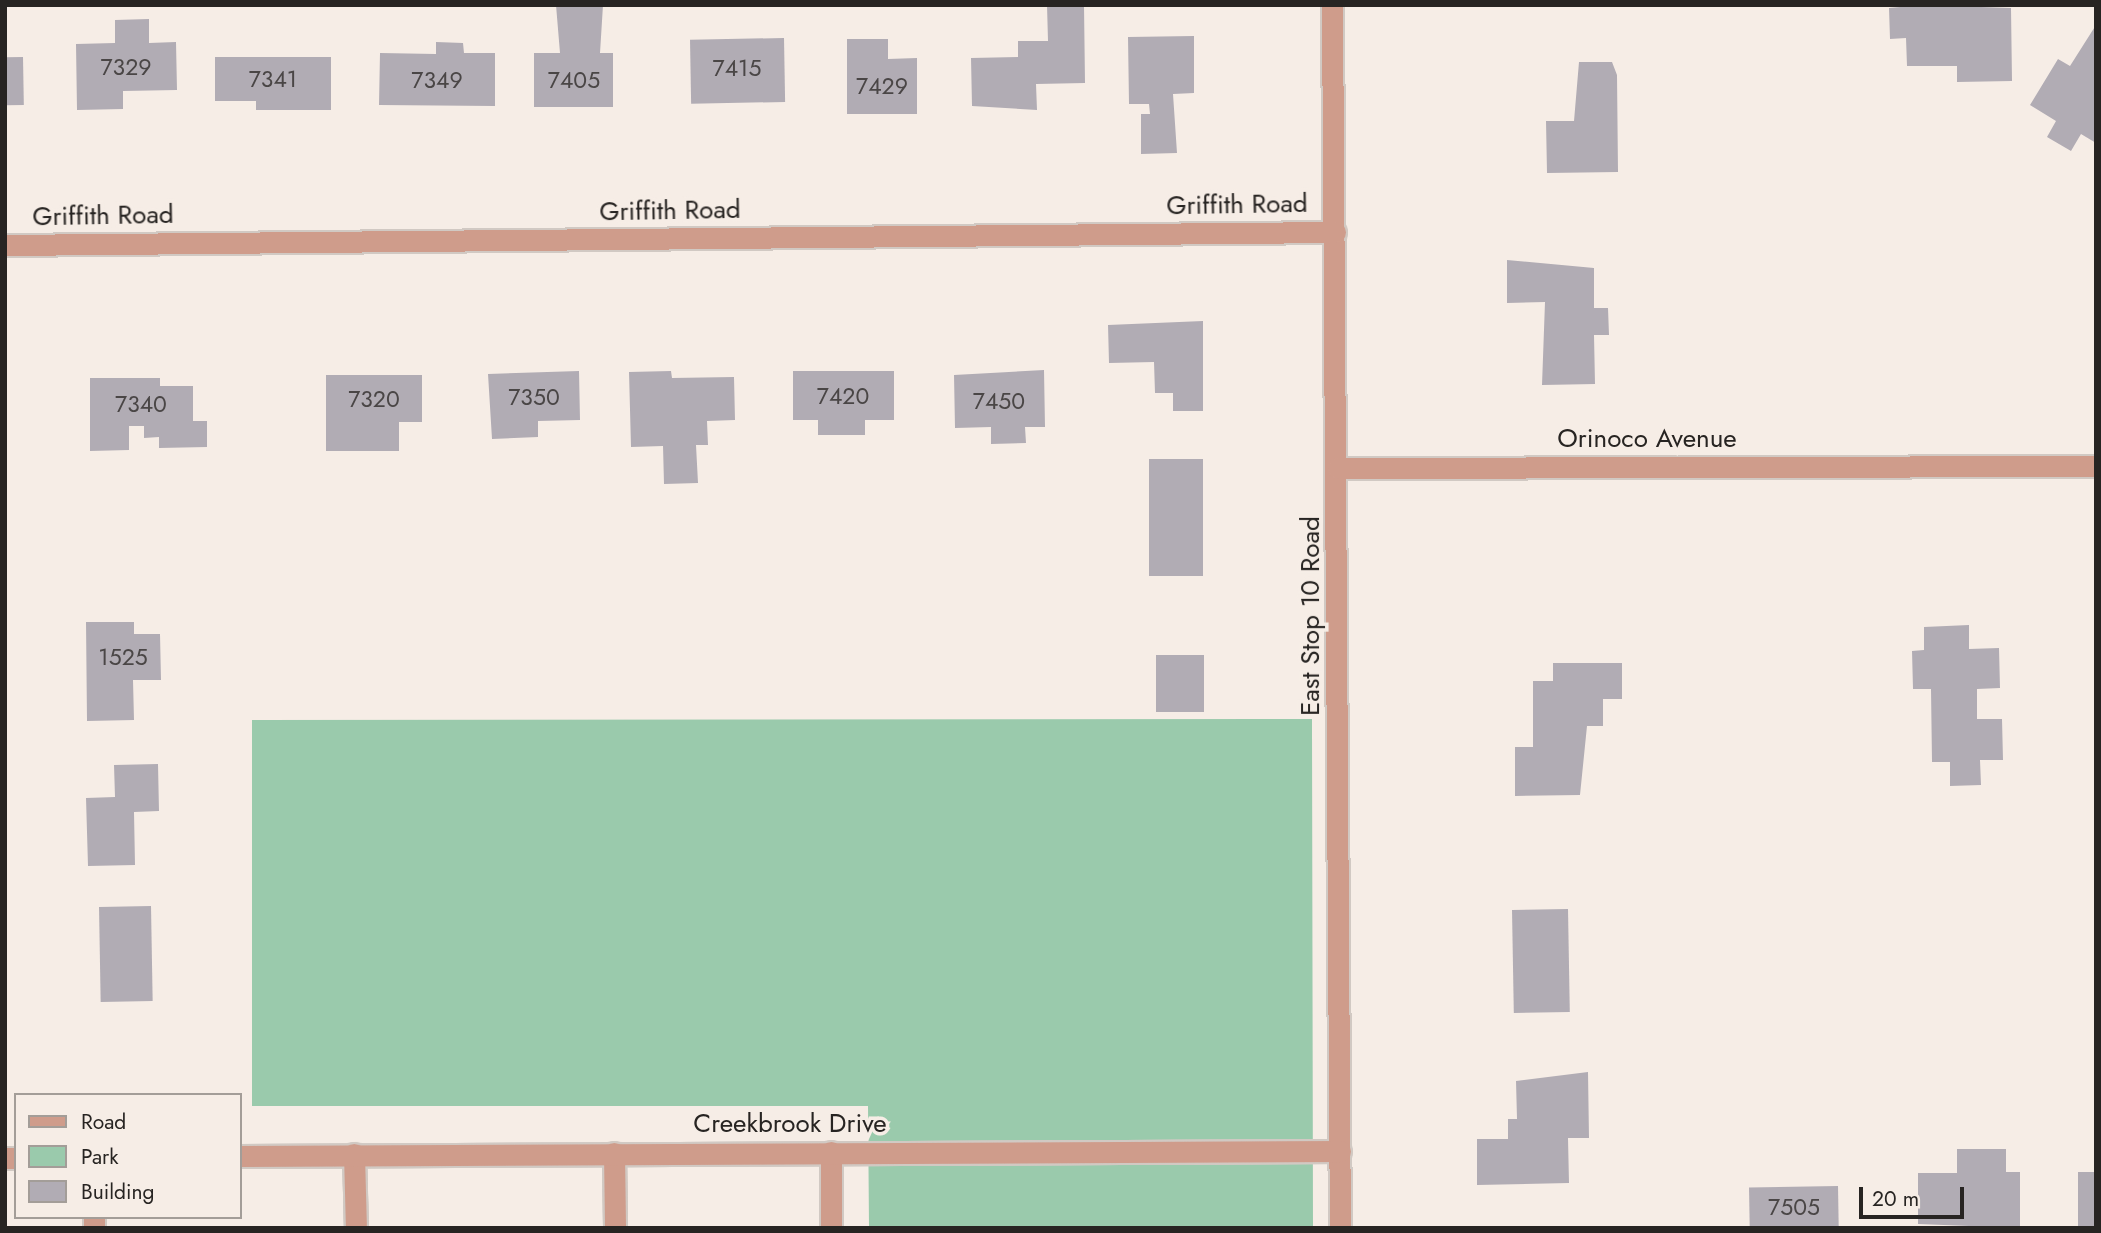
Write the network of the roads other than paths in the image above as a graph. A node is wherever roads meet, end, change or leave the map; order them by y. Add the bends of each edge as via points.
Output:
1 (1332, 5) edge
2 (1335, 232) junction
3 (5, 246) edge
4 (2096, 466) edge
5 (1338, 468) junction
6 (1340, 1151) junction
7 (831, 1152) junction
8 (614, 1153) junction
9 (354, 1154) junction
10 (242, 1156) edge
11 (356, 1228) edge
12 (615, 1228) edge
13 (831, 1228) edge
14 (1340, 1228) edge

1 - 2 street, East Stop 10 Road
2 - 3 street, Griffith Road
2 - 5 street, East Stop 10 Road
4 - 5 street, Orinoco Avenue
5 - 6 street, East Stop 10 Road
6 - 7 street, Creekbrook Drive
6 - 14 street, East Stop 10 Road
7 - 8 street, Creekbrook Drive
7 - 13 street
8 - 9 street, Creekbrook Drive
8 - 12 street
9 - 10 street, Creekbrook Drive
9 - 11 street

